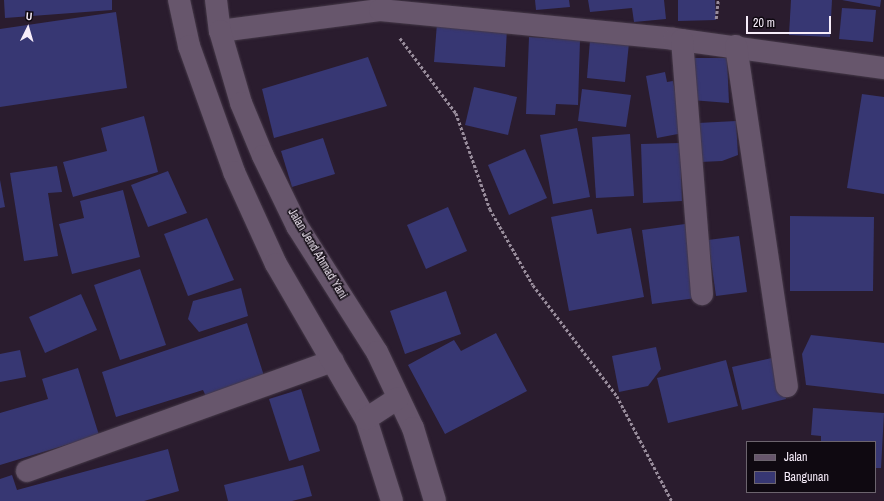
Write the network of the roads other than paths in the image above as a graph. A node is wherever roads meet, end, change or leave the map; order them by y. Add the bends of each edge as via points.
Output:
1 (179, 0) edge
2 (216, 0) edge
3 (220, 31) junction
4 (682, 40) junction
5 (736, 46) junction
6 (884, 68) edge
7 (702, 294) dead end
8 (333, 361) junction
9 (787, 386) dead end
10 (398, 398) junction
11 (366, 419) junction
12 (27, 471) dead end
13 (392, 501) edge
14 (435, 501) edge

1 - 8 street via 189,46 234,172 276,264
2 - 3 street, Jalan Jend Ahmad Yani
3 - 4 street via 380,10
3 - 10 street, Jalan Jend Ahmad Yani via 241,103 262,156 297,226 377,352
4 - 5 street
4 - 7 street
5 - 6 street
5 - 9 street
8 - 11 street
8 - 12 street
10 - 11 street
10 - 14 street, Jalan Jend Ahmad Yani via 412,428
11 - 13 street

